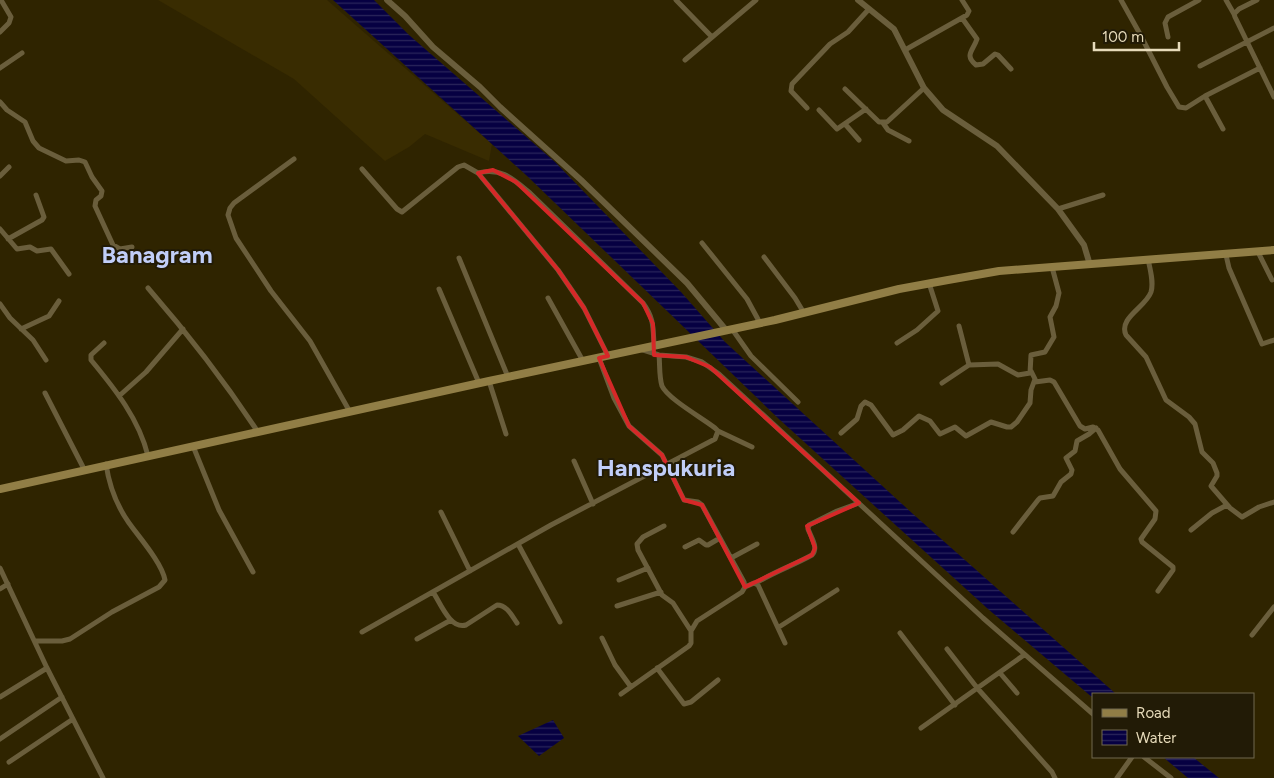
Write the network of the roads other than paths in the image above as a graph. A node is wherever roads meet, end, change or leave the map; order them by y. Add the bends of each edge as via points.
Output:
1 (1, 0) edge
2 (387, 0) edge
3 (676, 0) edge
4 (756, 0) edge
5 (962, 0) edge
6 (1121, 0) edge
7 (1199, 0) edge
8 (1226, 0) edge
9 (1257, 0) edge
10 (860, 1) edge
11 (1191, 2) edge
12 (869, 9) junction
13 (1234, 14) junction
14 (962, 18) junction
15 (1274, 28) edge
16 (0, 32) edge
17 (712, 37) junction
18 (1168, 37) dead end
19 (1247, 42) junction
20 (905, 50) junction
21 (22, 53) dead end
22 (685, 60) dead end
23 (1200, 66) dead end
24 (0, 68) edge
25 (1260, 68) junction
26 (1011, 69) dead end
27 (924, 88) junction
28 (845, 89) dead end
29 (1205, 96) junction
30 (1274, 98) edge
31 (0, 102) edge
32 (807, 108) dead end
33 (866, 108) junction
34 (820, 110) dead end
35 (883, 123) junction
36 (845, 124) junction
37 (1223, 129) dead end
38 (859, 140) dead end
39 (908, 141) dead end
40 (294, 159) dead end
41 (9, 167) dead end
42 (362, 169) dead end
43 (478, 173) junction
44 (0, 176) edge
45 (36, 195) dead end
46 (1103, 195) dead end
47 (1058, 209) junction
48 (0, 229) edge
49 (8, 239) junction
50 (702, 243) dead end
51 (132, 247) dead end
52 (1274, 250) edge
53 (1258, 252) junction
54 (1226, 255) junction
55 (764, 257) dead end
56 (458, 258) dead end
57 (1148, 259) junction
58 (1090, 265) junction
59 (1052, 267) junction
60 (68, 274) dead end
61 (1272, 280) dead end
62 (929, 283) junction
63 (148, 288) dead end
64 (438, 289) dead end
65 (548, 298) dead end
66 (59, 301) dead end
67 (0, 304) edge
68 (804, 313) junction
69 (760, 323) junction
70 (959, 326) dead end
71 (21, 329) junction
72 (183, 329) junction
73 (726, 329) junction
74 (1274, 340) edge
75 (104, 343) dead end
76 (897, 343) dead end
77 (654, 345) junction
78 (640, 348) junction
79 (659, 355) junction
80 (608, 356) junction
81 (599, 358) junction
82 (46, 360) dead end
83 (583, 361) junction
84 (969, 365) junction
85 (1031, 371) junction
86 (508, 377) junction
87 (489, 380) junction
88 (1034, 382) junction
89 (479, 383) junction
90 (942, 383) dead end
91 (45, 393) dead end
92 (119, 396) junction
93 (798, 402) dead end
94 (350, 412) junction
95 (1096, 428) junction
96 (718, 431) junction
97 (258, 432) junction
98 (841, 433) dead end
99 (506, 434) dead end
100 (193, 446) junction
101 (752, 447) dead end
102 (148, 456) junction
103 (574, 461) dead end
104 (106, 464) junction
105 (667, 464) junction
106 (84, 469) junction
107 (0, 489) edge
108 (1274, 502) edge
109 (859, 503) junction
110 (593, 504) junction
111 (1227, 505) junction
112 (441, 512) dead end
113 (664, 526) dead end
114 (1190, 530) dead end
115 (1013, 532) dead end
116 (720, 538) junction
117 (518, 544) junction
118 (758, 544) dead end
119 (685, 546) dead end
120 (731, 558) junction
121 (0, 568) edge
122 (648, 568) junction
123 (470, 571) junction
124 (253, 572) dead end
125 (619, 580) dead end
126 (756, 583) junction
127 (8, 584) junction
128 (745, 587) junction
129 (0, 588) edge
130 (837, 590) dead end
131 (1158, 591) dead end
132 (433, 592) junction
133 (661, 592) junction
134 (616, 606) dead end
135 (1274, 607) edge
136 (451, 620) junction
137 (560, 622) dead end
138 (517, 623) dead end
139 (779, 627) junction
140 (691, 631) junction
141 (362, 632) dead end
142 (900, 633) dead end
143 (1252, 635) dead end
144 (602, 638) dead end
145 (417, 639) dead end
146 (35, 642) junction
147 (785, 643) dead end
148 (948, 650) dead end
149 (1024, 655) junction
150 (47, 668) junction
151 (657, 668) junction
152 (1000, 672) junction
153 (718, 680) dead end
154 (631, 687) junction
155 (978, 688) junction
156 (1017, 693) dead end
157 (621, 694) dead end
158 (0, 697) edge
159 (62, 697) junction
160 (955, 705) junction
161 (1092, 713) edge
162 (73, 719) junction
163 (921, 728) dead end
164 (0, 739) edge
165 (1131, 758) edge
166 (1145, 758) edge
167 (9, 762) dead end
168 (103, 778) edge
169 (1055, 778) edge
170 (1117, 778) edge
171 (1171, 778) edge

1 - 16 street via 11,17
2 - 73 street via 433,47 581,180 687,283
3 - 17 street
4 - 17 street
5 - 14 street via 969,11
6 - 29 street via 1179,107 1186,108
7 - 11 street
8 - 13 street
9 - 13 street
10 - 12 street
11 - 18 street via 1168,17 1165,23
12 - 20 street via 894,29
12 - 32 street via 792,84 791,90
13 - 19 street
14 - 20 street
14 - 26 street via 977,39 970,55 971,61 980,65 992,55 998,55
15 - 19 street
17 - 22 street
19 - 23 street
19 - 25 street
20 - 27 street
21 - 24 street
25 - 29 street
25 - 30 street
27 - 35 street
27 - 47 street via 951,117 997,146
28 - 33 street
29 - 37 street
31 - 51 street via 25,122 39,148 66,161 85,162 102,191 95,206 113,245 120,249
33 - 35 street
33 - 36 street
34 - 36 street via 834,127 840,128
35 - 39 street via 888,130
36 - 38 street
40 - 94 street via 234,203 228,215 243,250 310,341
41 - 44 street
42 - 43 street via 402,212 458,167 464,165
43 - 77 street via 493,170 516,182 643,303 653,324
43 - 80 street via 558,270 584,308
45 - 49 street via 44,217
46 - 47 street
47 - 58 street via 1084,245
48 - 49 street
49 - 60 street via 17,249 51,249
50 - 69 street via 747,298
52 - 53 main road
53 - 54 main road
53 - 61 street
54 - 57 main road
54 - 74 street via 1262,344
55 - 68 street
56 - 86 street
57 - 58 main road
57 - 111 street via 1151,291 1126,321 1124,331 1146,357 1166,400 1195,424 1202,452 1213,462 1218,473 1211,486
58 - 59 main road
59 - 62 main road via 998,271
59 - 85 street via 1059,293 1050,317 1054,337 1045,352 1031,355
62 - 68 main road
62 - 76 street via 938,312
63 - 72 street
64 - 89 street
65 - 83 street
66 - 71 street via 49,316
67 - 71 street
68 - 69 main road
69 - 73 main road
70 - 84 street
71 - 82 street
72 - 92 street via 146,372
72 - 97 street
73 - 77 main road
73 - 93 street
75 - 92 street via 91,355 92,360
77 - 78 main road
78 - 79 street
78 - 80 main road
79 - 96 street via 665,391
79 - 109 street via 686,357 710,367
80 - 81 main road
81 - 83 main road
81 - 105 street via 629,426 657,450
83 - 86 main road
84 - 85 street via 1001,365 1018,375
84 - 90 street
85 - 88 street
86 - 87 main road
87 - 89 main road
87 - 99 street
88 - 95 street via 1054,382 1080,426
88 - 98 street via 1030,403 1011,427 991,422 966,436 955,427 940,434 930,422 919,416 893,435 871,405 865,402 857,419
89 - 94 main road
91 - 106 street
92 - 102 street via 140,433
94 - 97 main road
95 - 115 street via 1077,441 1075,451 1067,456 1071,474 1061,482 1053,496 1038,500
95 - 131 street via 1120,469 1156,511 1155,519 1141,539 1174,566
96 - 101 street
96 - 105 street via 710,442
97 - 100 main road
100 - 102 main road
100 - 124 street via 219,510
102 - 104 main road
103 - 110 street
104 - 106 main road
104 - 146 street via 110,485 122,512 165,580 70,639
105 - 110 street
105 - 116 street via 681,496 687,502 695,501 702,505
106 - 107 main road
108 - 111 street via 1242,516
109 - 126 street via 809,525 815,552
109 - 149 street
110 - 117 street
111 - 114 street
112 - 123 street
113 - 122 street via 637,544
116 - 119 street via 706,545 699,540
116 - 120 street
117 - 123 street
117 - 137 street
118 - 120 street
120 - 128 street
121 - 127 street
122 - 125 street
122 - 133 street
123 - 132 street
126 - 128 street
126 - 139 street
127 - 129 street
127 - 146 street
128 - 140 street via 697,621
130 - 139 street
132 - 136 street
132 - 141 street
133 - 134 street
133 - 140 street via 673,603
135 - 143 street
136 - 138 street via 463,626 500,605
136 - 145 street
139 - 147 street
140 - 151 street via 689,646
142 - 160 street
144 - 154 street
146 - 150 street
148 - 155 street
149 - 152 street
149 - 161 street
150 - 158 street
150 - 159 street
151 - 153 street via 684,704
151 - 154 street
152 - 155 street
152 - 156 street
154 - 157 street
155 - 160 street
155 - 169 street
159 - 162 street
159 - 164 street
160 - 163 street
162 - 167 street
162 - 168 street
165 - 170 street
166 - 171 street

